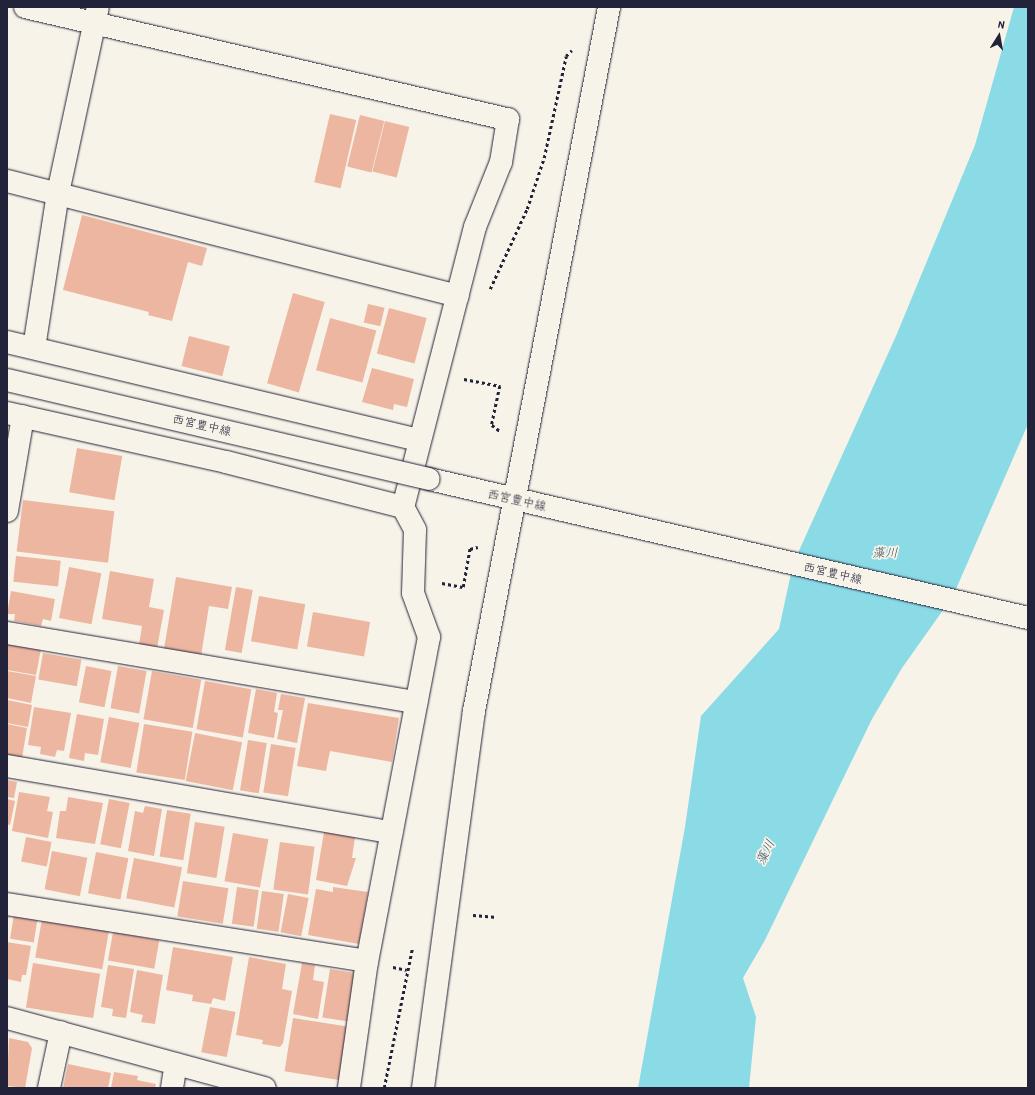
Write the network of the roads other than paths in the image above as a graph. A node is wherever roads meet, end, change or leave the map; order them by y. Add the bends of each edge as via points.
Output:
1 (25, 7) edge
2 (609, 7) edge
3 (96, 15) edge
4 (7, 181) edge
5 (58, 193) junction
6 (458, 296) junction
7 (7, 342) edge
8 (34, 348) junction
9 (7, 380) edge
10 (15, 415) edge
11 (418, 440) junction
12 (514, 499) junction
13 (403, 507) junction
14 (7, 511) edge
15 (1028, 618) edge
16 (7, 633) edge
17 (416, 702) junction
18 (7, 766) edge
19 (391, 832) junction
20 (7, 904) edge
21 (367, 961) junction
22 (7, 1018) edge
23 (61, 1032) junction
24 (176, 1064) junction
25 (252, 1086) edge
26 (49, 1088) edge
27 (172, 1088) edge
28 (349, 1088) edge
29 (423, 1088) edge

1 - 3 street
2 - 12 street
3 - 5 street
3 - 6 street via 508,119 501,162 475,227
4 - 5 street
5 - 6 street
5 - 8 street
6 - 11 street
7 - 8 street
8 - 11 street
9 - 12 street, 西宮豊中線, bridge
10 - 13 street via 226,462
10 - 14 street
11 - 13 street
12 - 15 street, 西宮豊中線
12 - 29 street via 474,711
13 - 17 street via 414,530 413,593 429,637
16 - 17 street
17 - 19 street
18 - 19 street
19 - 21 street
20 - 21 street
21 - 28 street
22 - 23 street
23 - 24 street
23 - 26 street
24 - 25 street
24 - 27 street

